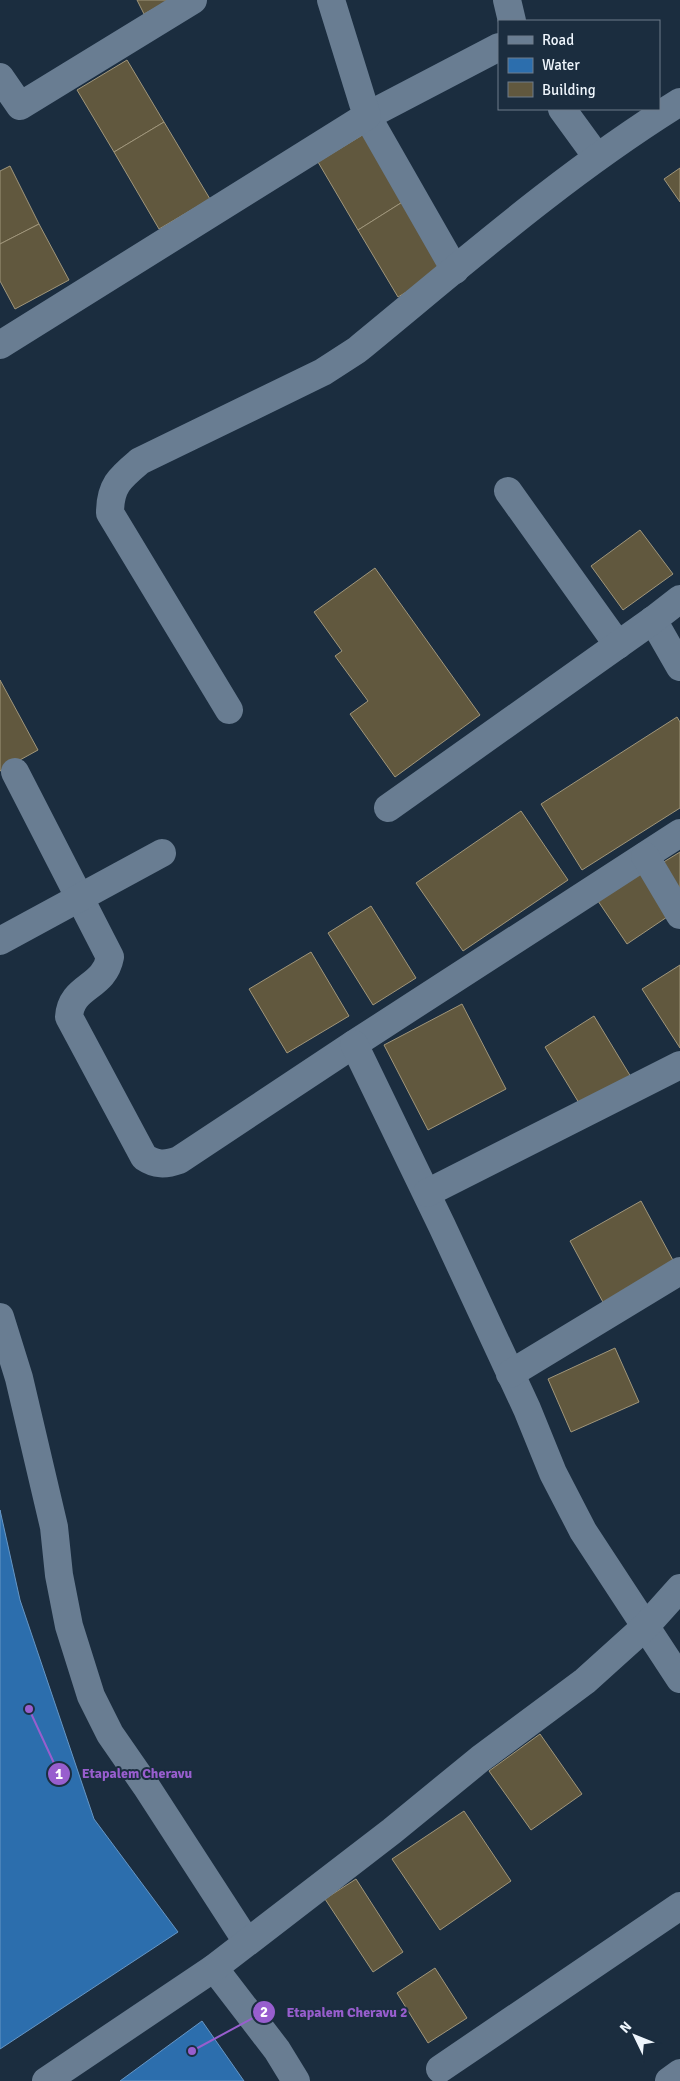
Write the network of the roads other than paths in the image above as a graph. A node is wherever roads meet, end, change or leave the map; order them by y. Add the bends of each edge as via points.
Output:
1 (193, 0) edge
2 (331, 0) edge
3 (507, 0) edge
4 (512, 20) edge
5 (498, 48) edge
6 (0, 77) edge
7 (680, 102) edge
8 (563, 110) edge
9 (367, 116) junction
10 (597, 158) junction
11 (455, 270) junction
12 (0, 345) edge
13 (508, 491) dead end
14 (680, 599) edge
15 (654, 620) junction
16 (618, 645) junction
17 (680, 667) edge
18 (229, 710) dead end
19 (15, 772) dead end
20 (388, 808) dead end
21 (680, 833) edge
22 (162, 853) dead end
23 (645, 856) junction
24 (81, 898) junction
25 (680, 915) edge
26 (0, 941) edge
27 (354, 1044) junction
28 (680, 1065) edge
29 (427, 1193) junction
30 (680, 1270) edge
31 (0, 1317) edge
32 (510, 1374) junction
33 (680, 1588) edge
34 (646, 1626) junction
35 (680, 1679) edge
36 (680, 1906) edge
37 (247, 1942) junction
38 (214, 1968) junction
39 (440, 2069) dead end
40 (680, 2073) edge
41 (46, 2081) edge
42 (296, 2081) edge
43 (669, 2081) edge

1 - 6 street via 20,106
2 - 9 street
3 - 4 street
5 - 9 street
7 - 10 street
8 - 10 street
9 - 11 street
9 - 12 street
10 - 11 street
11 - 18 street via 357,350 323,372 140,461 114,486 110,513
13 - 16 street
14 - 15 street
15 - 16 street
15 - 17 street
16 - 20 street
19 - 24 street
21 - 23 street
22 - 24 street
23 - 25 street
23 - 27 street
24 - 26 street
24 - 27 street via 110,957 103,975 74,999 69,1017 144,1157 154,1163 167,1164 179,1160
27 - 29 street
28 - 29 street
29 - 32 street
30 - 32 street
31 - 37 street via 19,1378 54,1527 69,1626 91,1696 110,1734
32 - 34 street via 553,1473 583,1531
33 - 34 street
34 - 35 street
34 - 37 street via 585,1681
36 - 39 street
37 - 38 street
38 - 41 street
38 - 42 street via 277,2050
40 - 43 street

